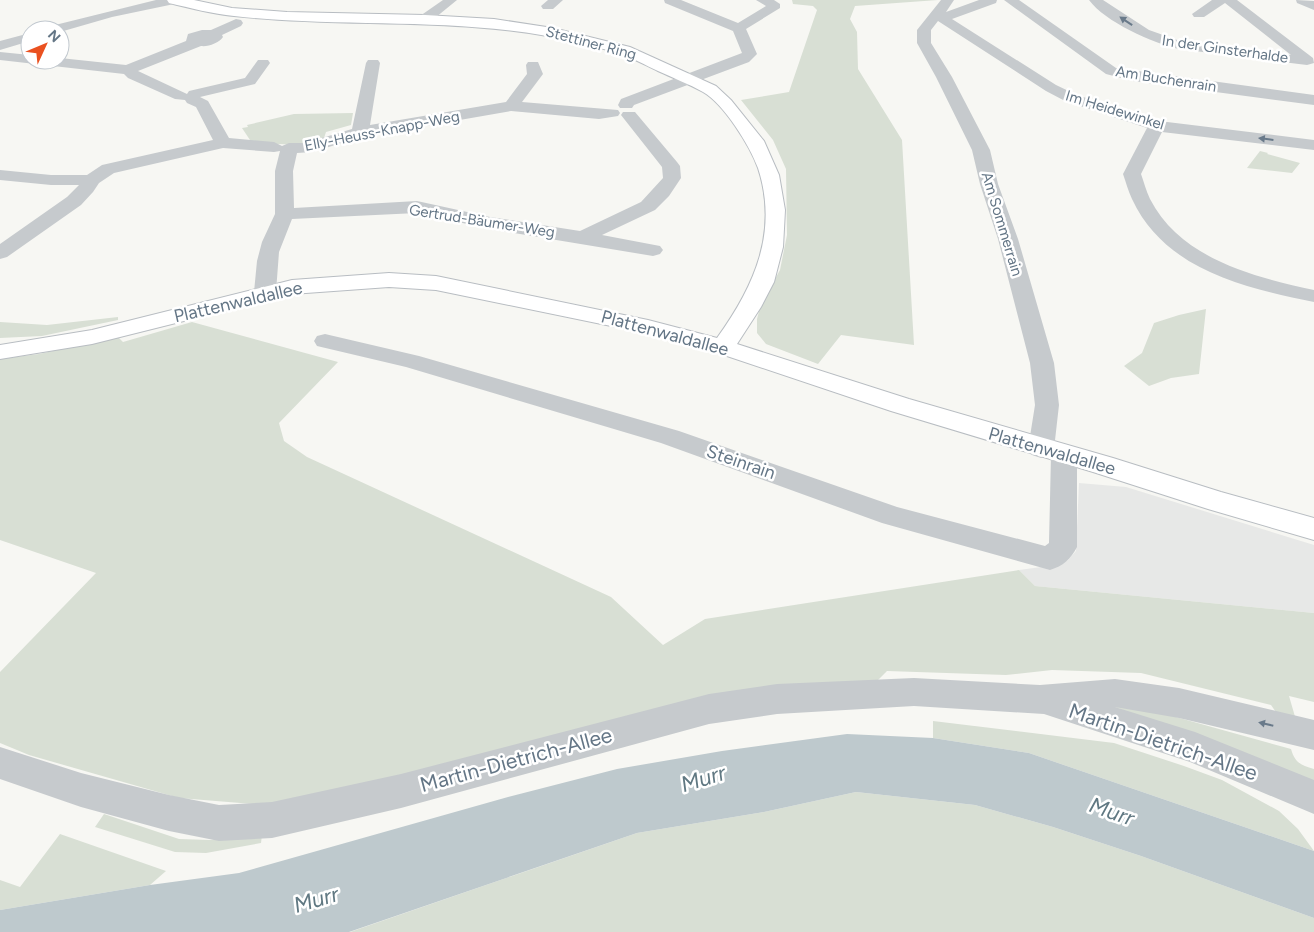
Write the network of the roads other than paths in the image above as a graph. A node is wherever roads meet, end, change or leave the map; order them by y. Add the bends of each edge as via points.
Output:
1 (174, 0) edge
2 (451, 0) edge
3 (670, 0) edge
4 (762, 0) edge
5 (991, 0) edge
6 (1010, 0) edge
7 (1094, 0) edge
8 (1221, 0) edge
9 (1229, 0) edge
10 (1302, 0) edge
11 (1314, 6) edge
12 (942, 7) edge
13 (1198, 14) dead end
14 (425, 18) junction
15 (236, 23) dead end
16 (70, 25) edge
17 (739, 28) junction
18 (20, 39) edge
19 (0, 46) edge
20 (0, 56) edge
21 (263, 63) dead end
22 (373, 63) dead end
23 (1310, 64) edge
24 (533, 65) dead end
25 (128, 70) junction
26 (689, 79) junction
27 (190, 97) junction
28 (1314, 100) edge
29 (511, 106) junction
30 (622, 111) junction
31 (1157, 126) junction
32 (360, 132) junction
33 (223, 143) junction
34 (1314, 145) edge
35 (274, 147) dead end
36 (0, 175) edge
37 (91, 180) junction
38 (285, 214) junction
39 (582, 237) junction
40 (653, 250) dead end
41 (0, 253) edge
42 (265, 292) junction
43 (1314, 296) edge
44 (326, 341) dead end
45 (723, 348) junction
46 (0, 352) edge
47 (1052, 452) junction
48 (1314, 530) edge
49 (1040, 700) junction
50 (1314, 735) edge
51 (0, 764) edge
52 (1314, 797) edge

1 - 14 street, Stettiner Ring via 232,12 287,16
1 - 16 street
2 - 14 street
3 - 17 street
4 - 17 street via 772,4 773,8
5 - 12 street via 947,16
6 - 28 street, Am Buchenrain via 1110,71
23 -> 7 street, In der Ginsterhalde via 1158,40
8 - 13 street
9 - 23 street
10 - 11 street
12 - 31 street, Im Heidewinkel via 1060,93
12 - 47 street, Am Sommerrain via 924,30 924,43 981,150 1042,363
14 - 26 street, Stettiner Ring via 494,23 553,32 625,50
15 - 25 street via 213,34 195,36 192,39 197,42
17 - 26 street, Elly-Heuss-Knapp-Weg via 750,54
18 - 19 street
20 - 25 street
21 - 27 street via 250,81
22 - 32 street
24 - 29 street via 535,74
25 - 27 street via 132,75
26 - 30 street, Elly-Heuss-Knapp-Weg via 626,102
26 - 45 street, Stettiner Ring via 720,97 755,140 775,197 773,247 762,284
27 - 33 street via 202,104
29 - 30 street, Elly-Heuss-Knapp-Weg via 599,114
29 - 32 street, Elly-Heuss-Knapp-Weg
30 - 39 street via 671,166 672,178 648,206
34 -> 31 street, Im Heidewinkel
31 - 43 street via 1132,174 1143,202 1172,242 1227,274
32 - 38 street, Elly-Heuss-Knapp-Weg via 306,148 289,148 284,171
33 - 35 street
33 - 37 street via 108,169
36 - 37 street
37 - 41 street via 74,201
38 - 39 street, Gertrud-Bäumer-Weg via 417,207 490,223
38 - 42 street via 275,231 266,263
39 - 40 street, Gertrud-Bäumer-Weg
42 - 45 street, Plattenwaldallee via 312,284 379,280 436,283 648,326
42 - 46 street, Plattenwaldallee via 92,337
44 - 47 street, Steinrain via 411,361 670,437 892,516 1050,558 1063,547
45 - 47 street, Plattenwaldallee
47 - 48 street, Plattenwaldallee
50 -> 49 street, Martin-Dietrich-Allee via 1115,693
49 - 51 street, Martin-Dietrich-Allee via 914,692 777,699 709,709 402,791 272,820 219,822 168,813
49 - 52 street, Martin-Dietrich-Allee via 1195,748

